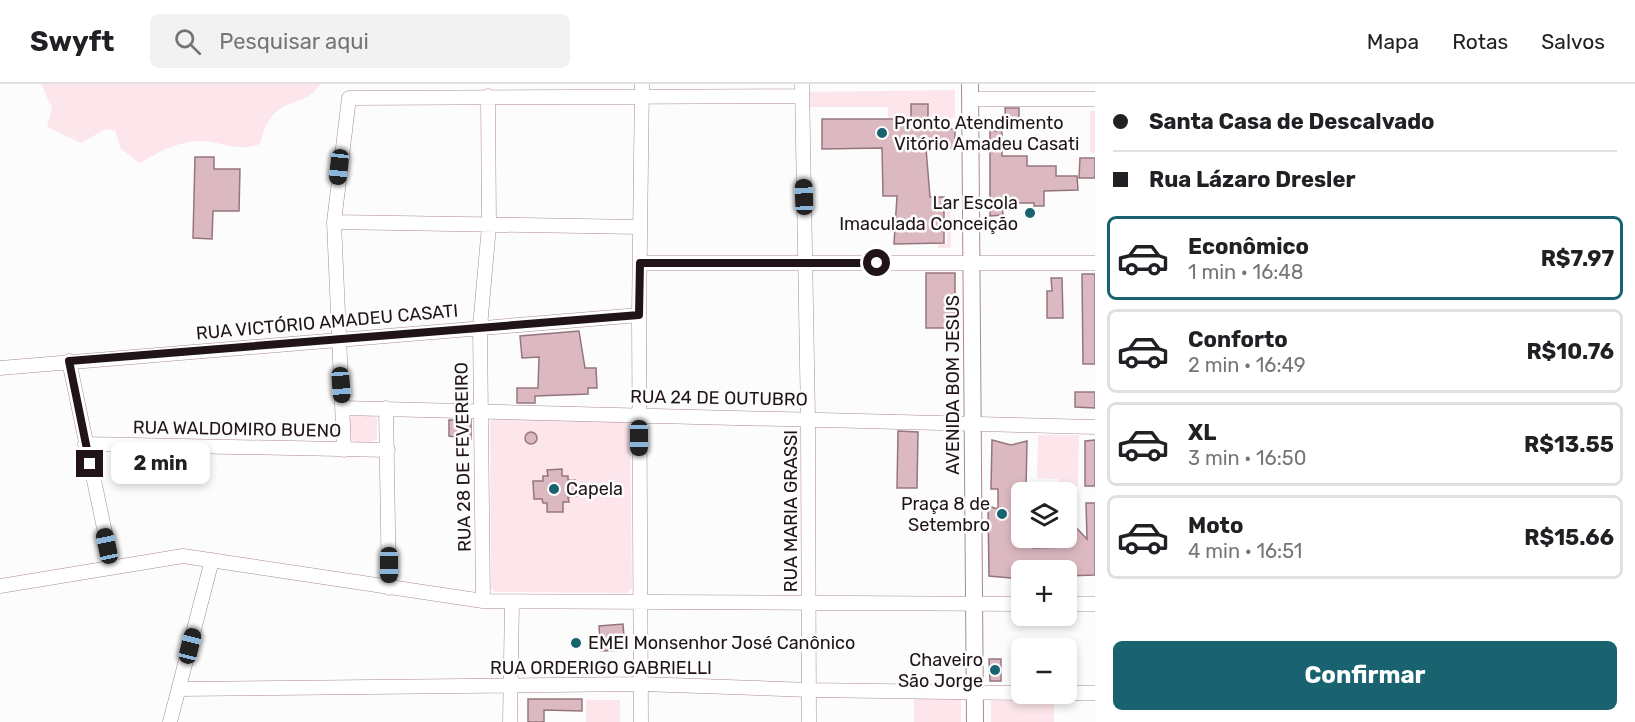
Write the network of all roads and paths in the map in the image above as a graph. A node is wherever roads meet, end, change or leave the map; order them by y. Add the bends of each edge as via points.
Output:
1 (802, 90) edge
2 (642, 91) edge
3 (970, 91) edge
4 (488, 96) junction
5 (1095, 99) edge
6 (334, 222) junction
7 (489, 226) junction
8 (640, 227) junction
9 (640, 263) junction
10 (806, 263) junction
11 (1095, 263) edge
12 (972, 264) junction
13 (639, 315) junction
14 (480, 327) junction
15 (338, 339) junction
16 (69, 361) junction
17 (0, 368) edge
18 (343, 408) junction
19 (386, 408) junction
20 (481, 411) junction
21 (639, 415) junction
22 (808, 418) junction
23 (973, 424) junction
24 (1095, 427) edge
25 (85, 444) junction
26 (344, 450) junction
27 (388, 450) junction
28 (212, 560) junction
29 (112, 566) junction
30 (0, 586) edge
31 (389, 588) junction
32 (483, 601) junction
33 (512, 602) junction
34 (639, 602) junction
35 (810, 602) junction
36 (974, 604) junction
37 (1011, 604) edge
38 (1077, 604) edge
39 (1095, 604) edge
40 (511, 684) junction
41 (641, 684) junction
42 (179, 689) junction
43 (810, 690) junction
44 (975, 692) junction
45 (1011, 693) edge
46 (1077, 693) edge
47 (1095, 693) edge
48 (170, 722) edge
49 (510, 722) edge
50 (641, 722) edge
51 (809, 722) edge
52 (975, 722) edge

1 - 2 street
1 - 10 street, RUA MARIA GRASSI
2 - 4 street
2 - 8 street
3 - 5 street
3 - 12 street, AVENIDA BOM JESUS
4 - 6 street via 349,98
4 - 7 street, RUA 28 DE FEVEREIRO
6 - 7 street
6 - 15 street
7 - 8 street
7 - 14 street, RUA 28 DE FEVEREIRO
8 - 9 street
9 - 10 street
9 - 13 street
10 - 12 street
10 - 22 street, RUA MARIA GRASSI
11 - 12 street
12 - 23 street, AVENIDA BOM JESUS
13 - 14 street, RUA VICTÓRIO AMADEU CASATI
13 - 21 street
14 - 15 street, RUA VICTÓRIO AMADEU CASATI
14 - 20 street, RUA 28 DE FEVEREIRO
15 - 16 street, RUA VICTÓRIO AMADEU CASATI
15 - 18 street
16 - 17 street, RUA VICTÓRIO AMADEU CASATI
16 - 25 street
18 - 19 street, RUA 24 DE OUTUBRO
18 - 26 street
19 - 20 street, RUA 24 DE OUTUBRO
19 - 27 street
20 - 21 street, RUA 24 DE OUTUBRO
20 - 32 street, RUA 28 DE FEVEREIRO
21 - 22 street, RUA 24 DE OUTUBRO
21 - 34 street
22 - 23 street, RUA 24 DE OUTUBRO
22 - 35 street, RUA MARIA GRASSI
23 - 24 street, RUA 24 DE OUTUBRO
23 - 36 street, AVENIDA BOM JESUS
25 - 26 street, RUA WALDOMIRO BUENO
25 - 29 street
26 - 27 street, RUA WALDOMIRO BUENO
27 - 31 street
28 - 29 street via 183,556
28 - 31 street
28 - 42 street
29 - 30 street
31 - 32 street
32 - 33 street
33 - 34 street
33 - 40 street
34 - 35 street
34 - 41 street
35 - 36 street
35 - 43 street, RUA MARIA GRASSI
36 - 37 street
36 - 44 street, AVENIDA BOM JESUS
38 - 39 street
40 - 41 street, RUA ORDERIGO GABRIELLI
40 - 42 street, RUA ORDERIGO GABRIELLI
40 - 49 street
41 - 43 street, RUA ORDERIGO GABRIELLI
41 - 50 street
42 - 48 street
43 - 44 street, RUA ORDERIGO GABRIELLI
43 - 51 street, RUA MARIA GRASSI
44 - 45 street, RUA ORDERIGO GABRIELLI
44 - 52 street, AVENIDA BOM JESUS
46 - 47 street

